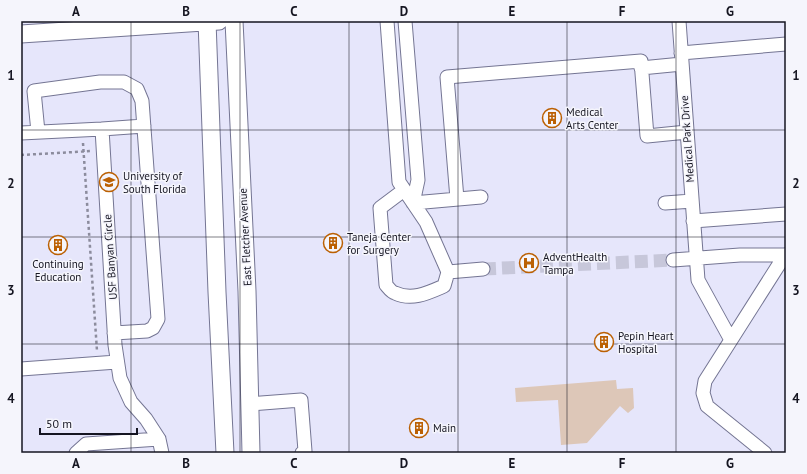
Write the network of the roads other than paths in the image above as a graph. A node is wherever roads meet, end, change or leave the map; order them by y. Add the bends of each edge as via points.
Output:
1 (211, 21) edge
2 (234, 21) edge
3 (387, 21) edge
4 (405, 21) edge
5 (679, 21) edge
6 (21, 34) edge
7 (786, 44) edge
8 (681, 59) junction
9 (641, 68) junction
10 (28, 91) edge
11 (144, 126) junction
12 (102, 129) junction
13 (38, 132) junction
14 (687, 132) junction
15 (21, 133) edge
16 (404, 190) junction
17 (481, 197) dead end
18 (458, 199) junction
19 (692, 201) junction
20 (413, 203) junction
21 (664, 203) dead end
22 (786, 214) edge
23 (694, 221) junction
24 (786, 255) edge
25 (696, 258) junction
26 (673, 260) tunnel mouth
27 (483, 269) tunnel mouth
28 (448, 272) junction
29 (114, 333) junction
30 (731, 340) junction
31 (117, 362) junction
32 (21, 369) edge
33 (249, 404) junction
34 (159, 439) junction
35 (76, 453) edge
36 (162, 453) edge
37 (225, 453) edge
38 (251, 453) edge
39 (302, 453) edge
40 (765, 453) edge

1 - 6 main road
1 - 37 main road via 217,300
2 - 33 main road, East Fletcher Avenue via 247,291
3 - 16 street via 400,182
4 - 20 street via 418,180
5 - 8 street, Medical Park Drive
7 - 8 street
8 - 9 street
8 - 14 street, Medical Park Drive
9 - 14 street via 647,136
9 - 18 street via 641,62 448,78
10 - 11 street via 100,82 124,82 137,89 142,100
10 - 13 street
11 - 12 street
11 - 29 street via 158,319 153,328 147,331
12 - 13 street
12 - 29 street, USF Banyan Circle
13 - 15 street
14 - 19 street, Medical Park Drive
16 - 20 street
16 - 28 street via 380,208 386,285 394,293 409,297 424,295 444,286
17 - 18 street
18 - 20 street
19 - 21 street
19 - 23 street, Medical Park Drive
20 - 28 street via 426,222
22 - 23 street
23 - 25 street, Medical Park Drive
24 - 25 street
24 - 30 street
25 - 26 street
25 - 30 street, Medical Park Drive via 698,280
27 - 28 street
29 - 31 street, USF Banyan Circle
30 - 40 street via 705,381 703,393 707,406
31 - 32 street
31 - 34 street, USF Banyan Circle via 120,378 131,402
33 - 38 main road, East Fletcher Avenue
33 - 39 street via 301,400 305,451
34 - 35 street via 86,444
34 - 36 street, USF Banyan Circle

